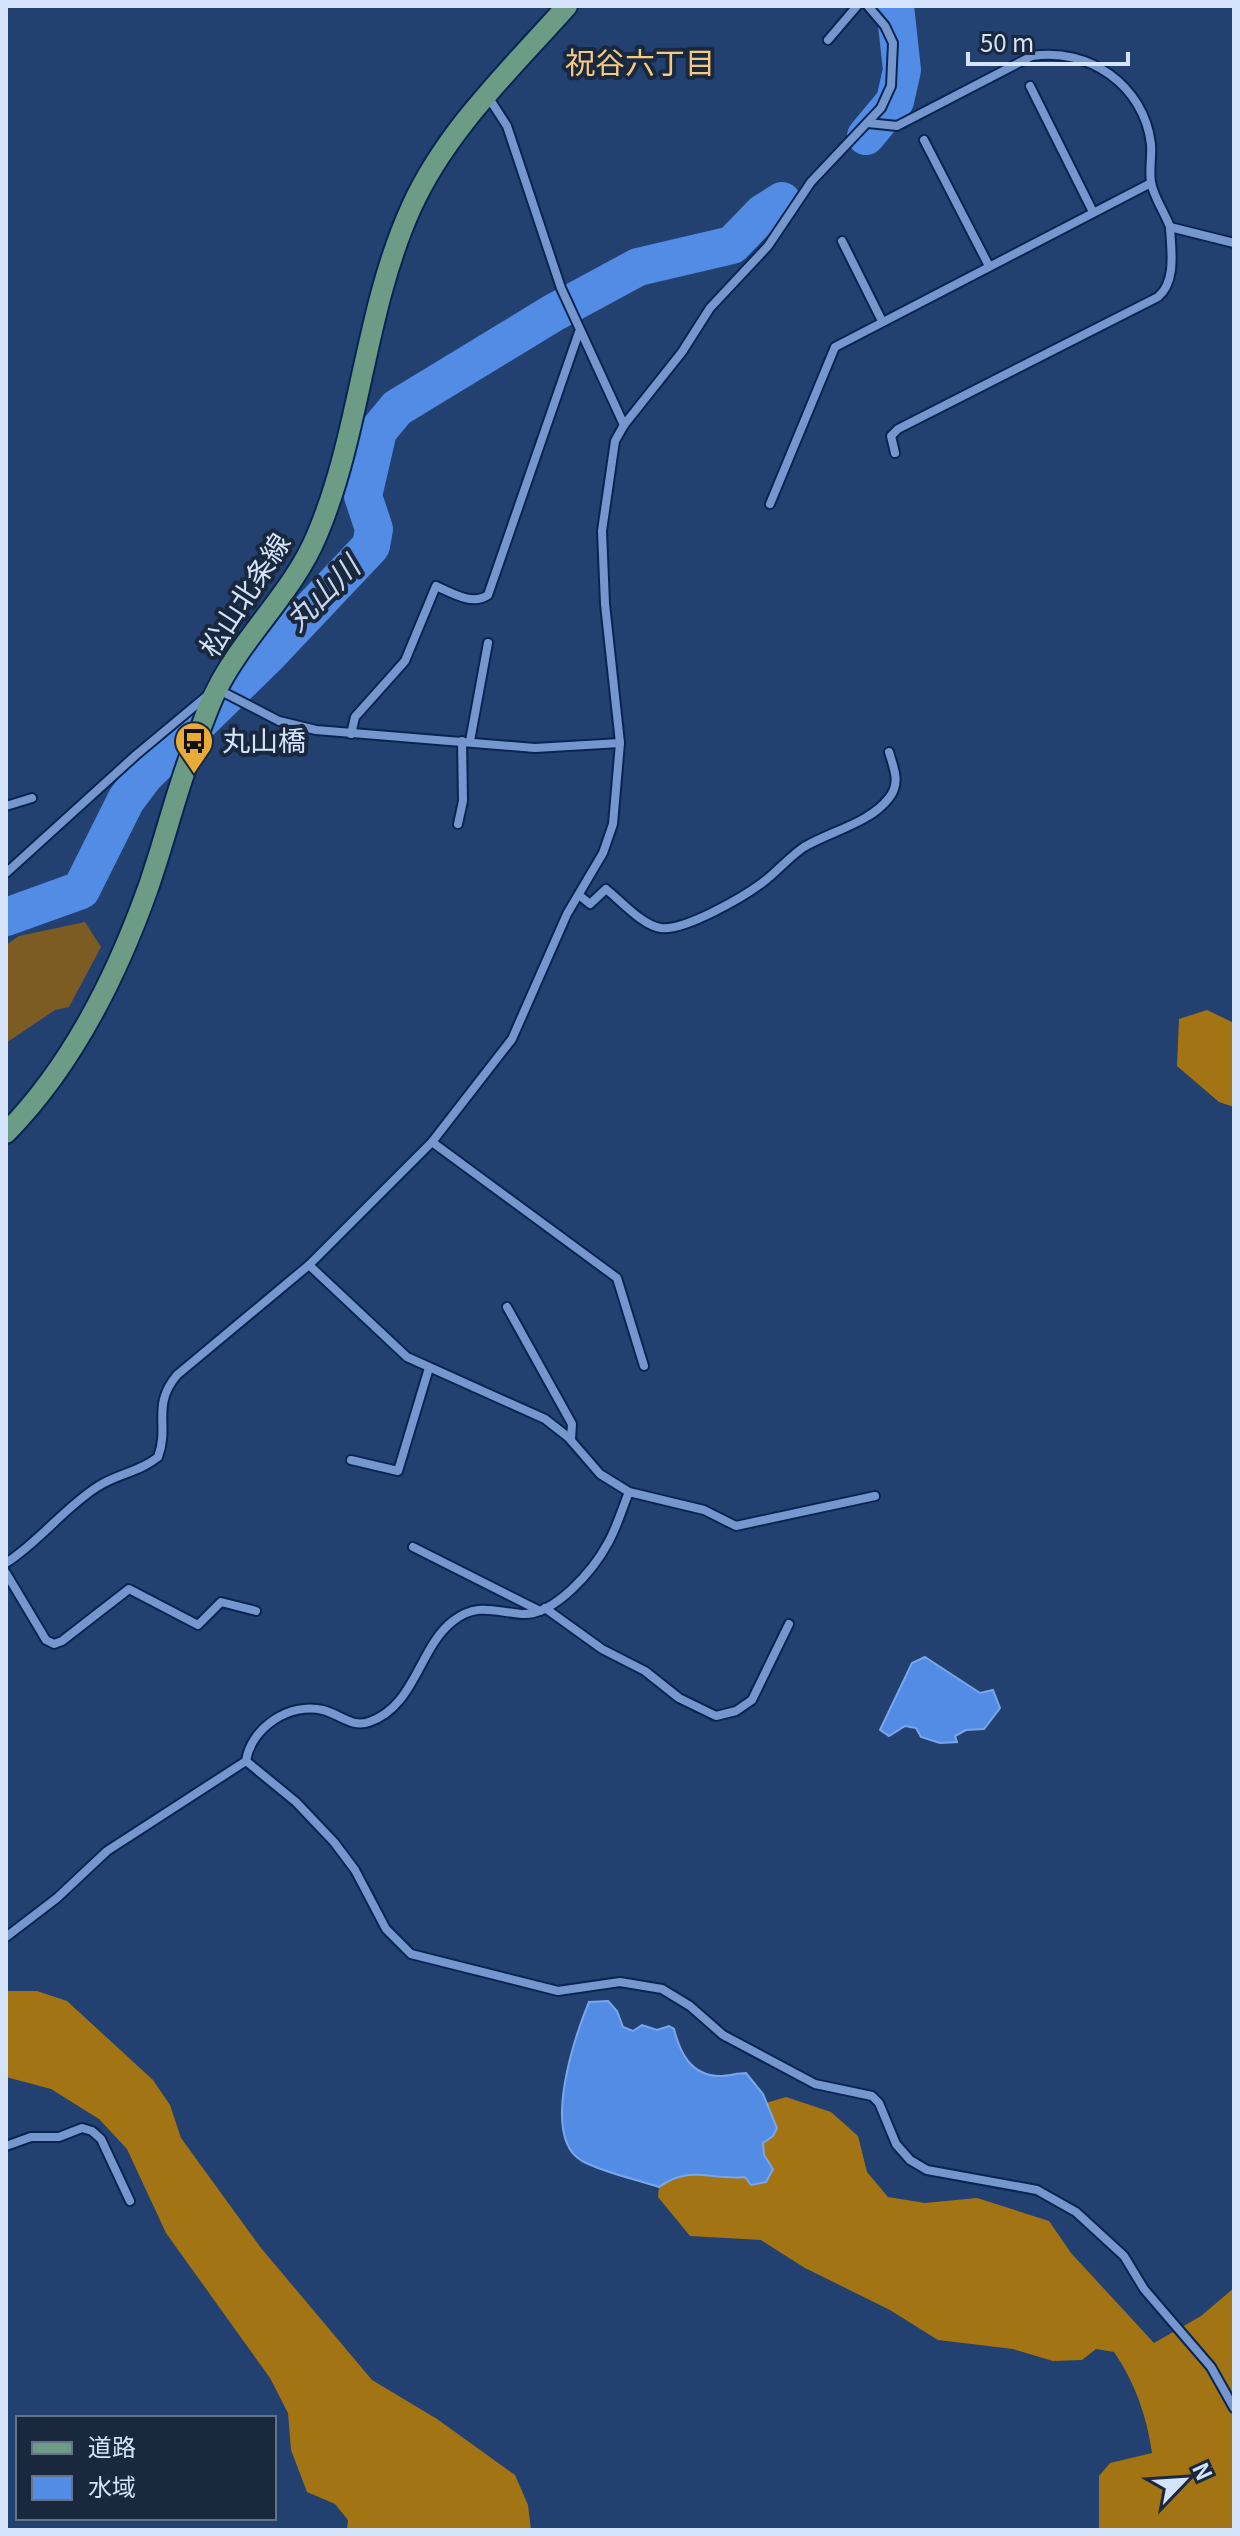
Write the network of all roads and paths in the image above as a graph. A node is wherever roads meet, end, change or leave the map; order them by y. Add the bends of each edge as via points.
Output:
1 (567, 6) edge
2 (857, 6) edge
3 (868, 6) edge
4 (828, 40) dead end
5 (1030, 86) dead end
6 (487, 95) junction
7 (868, 123) junction
8 (924, 140) dead end
9 (1151, 183) junction
10 (1093, 212) junction
11 (1170, 227) junction
12 (842, 241) dead end
13 (1234, 243) edge
14 (989, 266) junction
15 (882, 321) junction
16 (579, 332) junction
17 (624, 425) junction
18 (895, 453) dead end
19 (770, 504) dead end
20 (488, 643) dead end
21 (216, 689) junction
22 (351, 734) junction
23 (466, 741) junction
24 (620, 743) junction
25 (889, 752) dead end
26 (32, 798) dead end
27 (6, 806) edge
28 (458, 824) dead end
29 (6, 873) edge
30 (579, 895) junction
31 (6, 1133) edge
32 (432, 1142) junction
33 (309, 1265) junction
34 (507, 1307) dead end
35 (644, 1366) dead end
36 (429, 1368) junction
37 (571, 1439) junction
38 (351, 1460) dead end
39 (629, 1492) junction
40 (875, 1496) dead end
41 (413, 1547) dead end
42 (6, 1563) edge
43 (6, 1573) edge
44 (543, 1610) junction
45 (256, 1611) dead end
46 (789, 1624) dead end
47 (246, 1761) junction
48 (6, 1937) edge
49 (6, 2146) edge
50 (130, 2201) dead end
51 (1234, 2408) edge

1 - 6 main road, 松山北条線
2 - 4 street
3 - 7 street via 893,43 894,64 891,86
5 - 10 street
6 - 16 street via 507,126
6 - 21 main road, 松山北条線 via 449,142 411,208 317,535 292,583
7 - 9 street via 897,126 1032,56 1068,54 1103,68 1133,100 1151,143
7 - 17 street via 811,182 768,246 710,308
8 - 14 street
9 - 10 street
9 - 11 street
10 - 14 street
11 - 13 street
11 - 18 street via 1172,265 1163,293 898,429 891,436
12 - 15 street
14 - 15 street
15 - 19 street via 835,347
16 - 17 street
16 - 22 street via 488,595 465,598 436,586 405,661 355,717
17 - 24 street via 610,462 602,531
20 - 23 street
21 - 22 street via 279,721
21 - 29 street
21 - 31 main road, 松山北条線 via 146,893 92,1013 64,1064
22 - 23 street
23 - 24 street via 535,748
23 - 28 street
24 - 30 street via 613,824
25 - 30 street via 897,782 877,812 800,850 733,901 662,928 606,889 590,904
26 - 27 street
30 - 32 street via 512,1039
32 - 33 street
32 - 35 street via 617,1278
33 - 36 street via 388,1341
33 - 42 street via 165,1390 158,1457 100,1484
34 - 37 street via 572,1424
36 - 37 street via 510,1401
36 - 38 street via 398,1471
37 - 39 street via 600,1474
39 - 40 street via 704,1510 736,1526
39 - 44 street via 596,1562
41 - 44 street
43 - 45 street via 46,1640 54,1644 129,1589 198,1625 221,1602
44 - 46 street via 716,1716 752,1700
44 - 47 street via 524,1614 474,1609 442,1630 414,1682 380,1716 353,1723 322,1710 285,1714 253,1736
47 - 48 street via 117,1844
47 - 51 street via 334,1842 386,1929 411,1954 558,1991 620,1982 662,1989 723,2035 815,2084 872,2096 896,2144 927,2170 1037,2190 1076,2212 1124,2256 1144,2289 1211,2367
49 - 50 street via 82,2128 92,2131 101,2139

